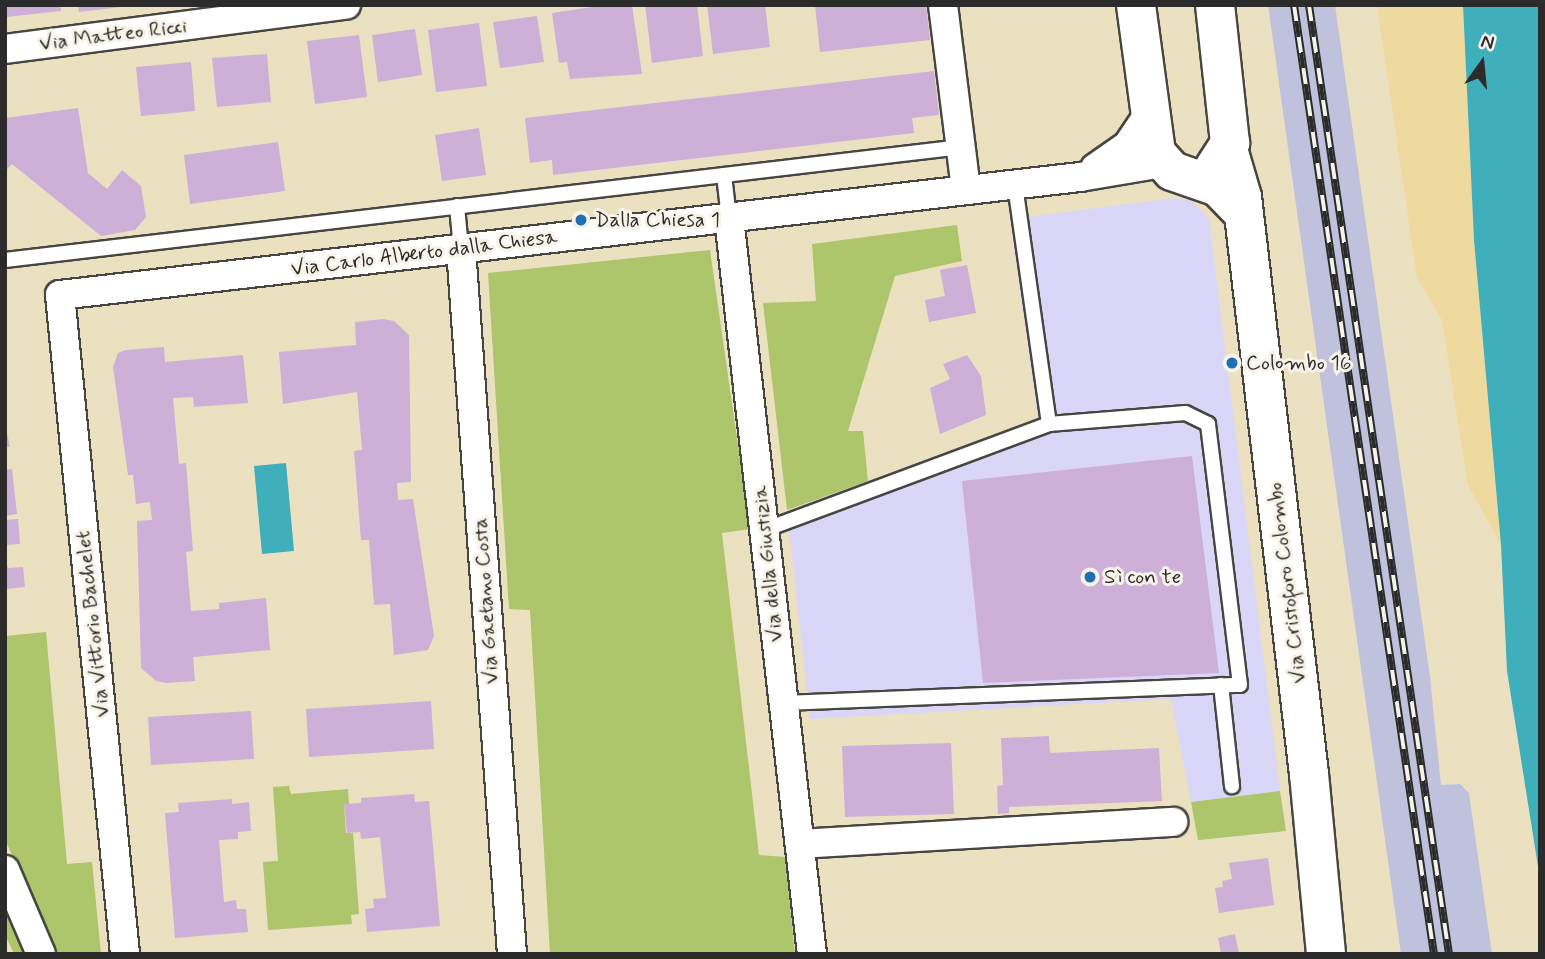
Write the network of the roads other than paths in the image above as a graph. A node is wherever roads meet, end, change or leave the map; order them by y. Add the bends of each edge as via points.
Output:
1 (346, 5) edge
2 (943, 5) edge
3 (1136, 5) edge
4 (1215, 5) edge
5 (263, 10) edge
6 (5, 49) edge
7 (1149, 113) junction
8 (961, 147) junction
9 (1228, 149) junction
10 (1179, 169) junction
11 (724, 175) junction
12 (1080, 177) junction
13 (1015, 184) junction
14 (966, 190) junction
15 (457, 206) junction
16 (1243, 212) junction
17 (729, 218) junction
18 (461, 249) junction
19 (5, 260) edge
20 (60, 295) joint
21 (1049, 424) junction
22 (764, 530) junction
23 (1221, 685) junction
24 (784, 703) junction
25 (1232, 786) dead end
26 (1173, 822) dead end
27 (800, 844) junction
28 (5, 870) edge
29 (41, 954) edge
30 (125, 954) edge
31 (512, 954) edge
32 (812, 954) edge
33 (1326, 954) edge

1 - 5 street, Via Matteo Ricci
2 - 8 street
3 - 7 main road
4 - 9 main road, Via Cristoforo Colombo
5 - 6 street, Via Matteo Ricci
7 - 10 main road via 1156,153
7 - 12 street, Via Carlo Alberto dalla Chiesa via 1127,146
8 - 11 lane, Via Carlo Alberto dalla Chiesa
8 - 14 street
9 - 10 main road via 1218,165
9 - 16 main road, Via Cristoforo Colombo
10 - 12 street, Via Carlo Alberto dalla Chiesa
10 - 16 main road via 1218,187
11 - 15 lane, Via Carlo Alberto dalla Chiesa
11 - 17 lane, Via della Giustizia
12 - 13 street, Via Carlo Alberto dalla Chiesa
13 - 14 street, Via Carlo Alberto dalla Chiesa
13 - 21 lane
14 - 17 street, Via Carlo Alberto dalla Chiesa
15 - 18 lane
15 - 19 lane, Via Carlo Alberto dalla Chiesa
16 - 33 main road, Via Cristoforo Colombo
17 - 18 street, Via Carlo Alberto dalla Chiesa
17 - 22 street, Via della Giustizia
18 - 20 street, Via Carlo Alberto dalla Chiesa
18 - 31 street, Via Gaetano Costa
20 - 30 street, Via Vittorio Bachelet
21 - 22 lane
21 - 23 lane via 1185,412 1208,424 1240,685
22 - 24 street, Via della Giustizia
23 - 24 lane
23 - 25 lane
24 - 27 street, Via della Giustizia
26 - 27 street
27 - 32 street, Via della Giustizia
28 - 29 street

